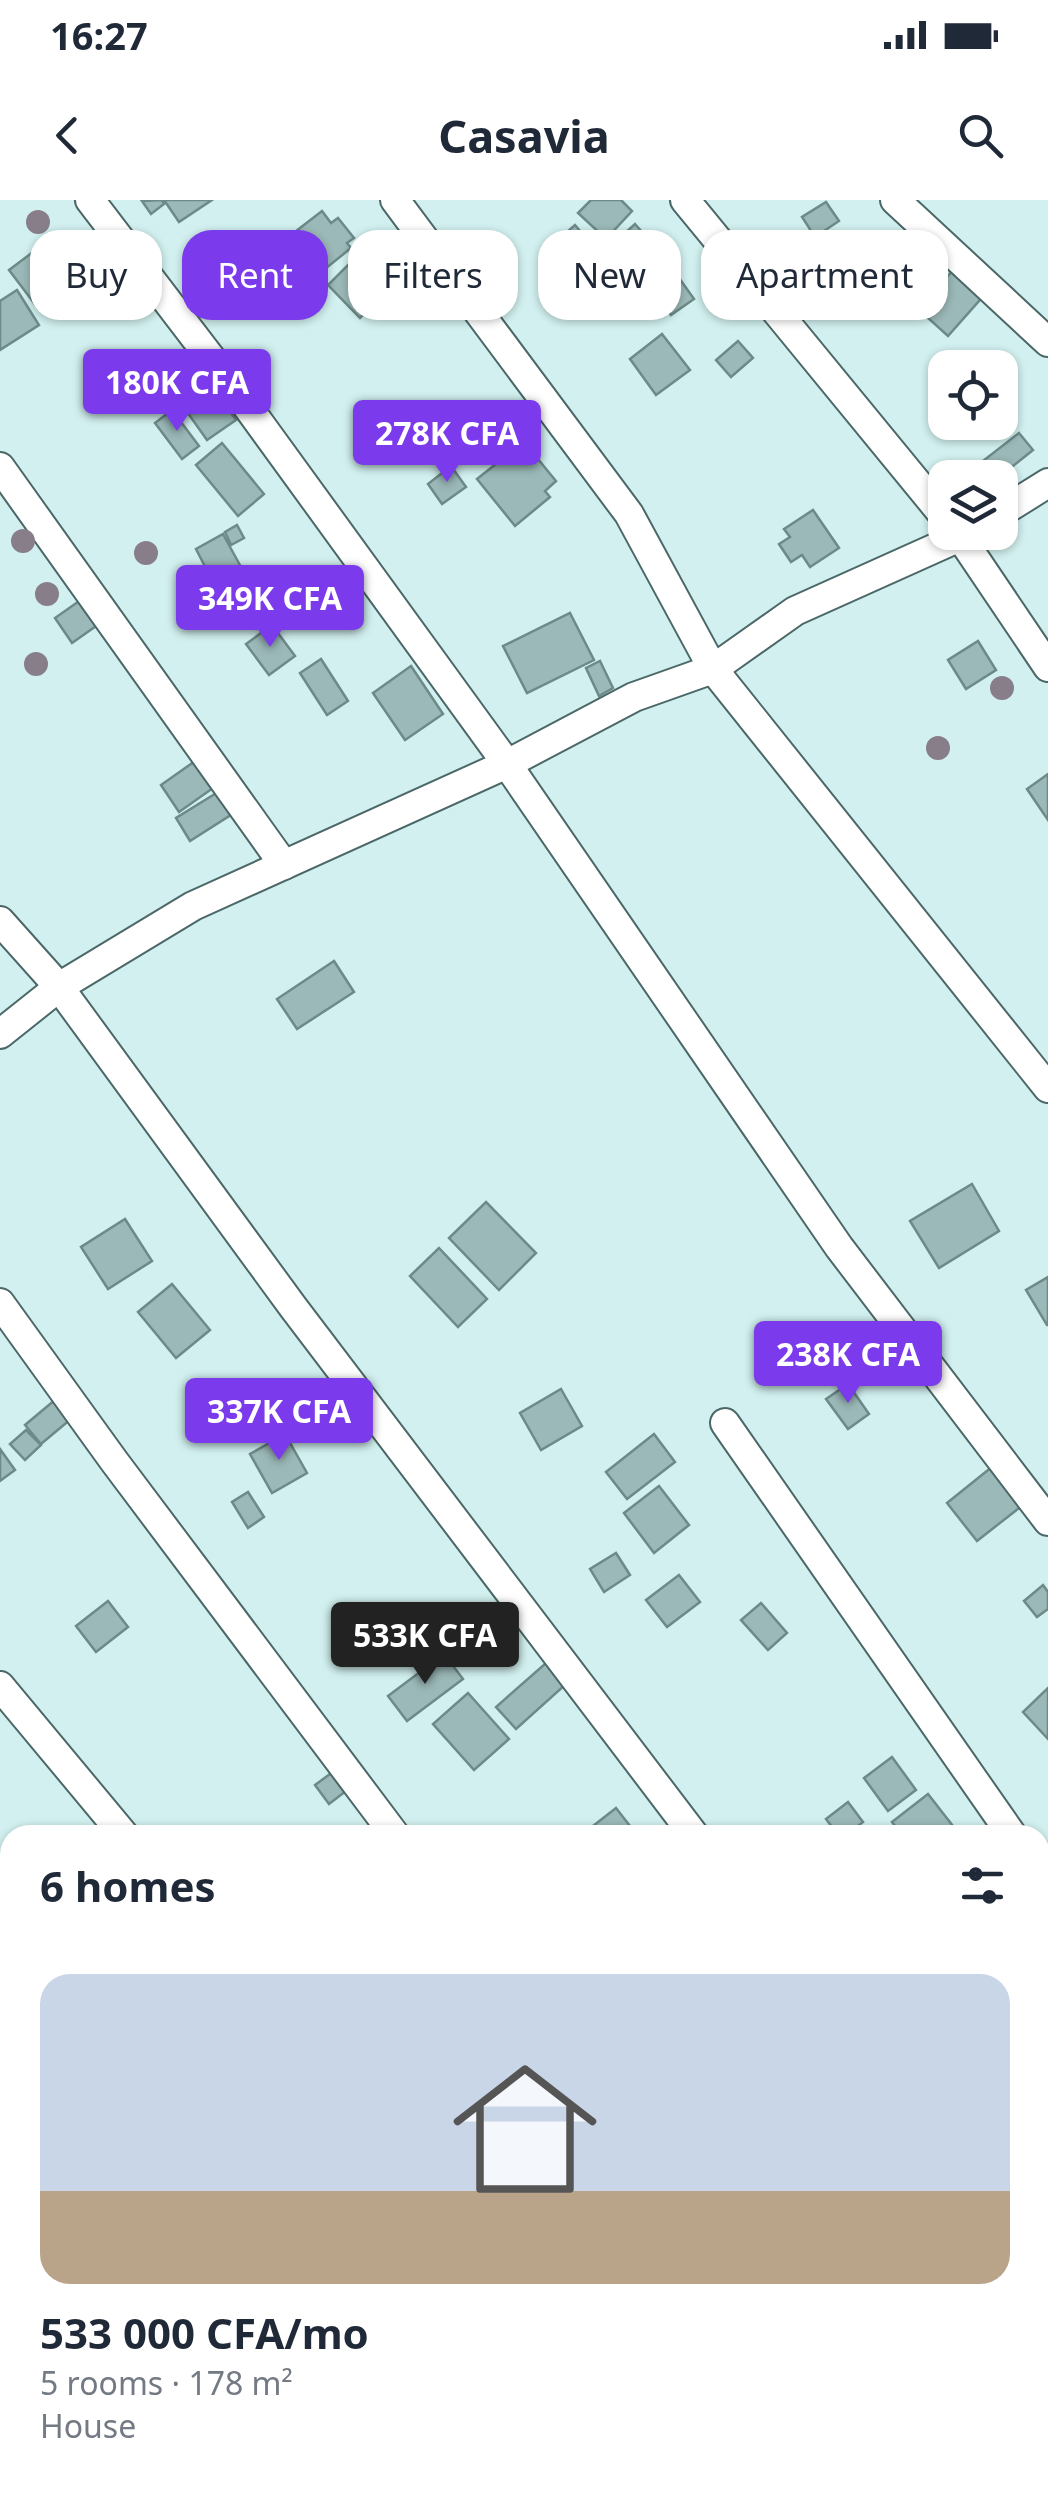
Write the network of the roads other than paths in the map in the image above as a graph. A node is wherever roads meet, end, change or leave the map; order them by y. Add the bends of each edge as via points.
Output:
1 (90, 200) edge
2 (395, 200) edge
3 (685, 200) edge
4 (894, 200) edge
5 (1048, 342) edge
6 (0, 468) edge
7 (1048, 482) edge
8 (928, 493) edge
9 (1018, 502) edge
10 (928, 545) edge
11 (972, 550) edge
12 (1048, 667) edge
13 (714, 669) junction
14 (507, 764) junction
15 (284, 866) junction
16 (0, 921) edge
17 (60, 987) junction
18 (0, 1034) edge
19 (1048, 1088) edge
20 (0, 1303) edge
21 (724, 1423) dead end
22 (1048, 1520) edge
23 (0, 1686) edge
24 (116, 1825) edge
25 (387, 1825) edge
26 (686, 1825) edge
27 (1005, 1825) edge

1 - 14 street
2 - 13 street via 629,514
3 - 8 street
4 - 5 street
6 - 15 street
7 - 9 street
10 - 13 street via 795,611
11 - 12 street
13 - 14 street via 634,697
13 - 19 street
14 - 15 street
14 - 22 street via 840,1247
15 - 17 street via 193,906
16 - 17 street
17 - 18 street
17 - 26 street via 304,1322
20 - 25 street
21 - 27 street
23 - 24 street

